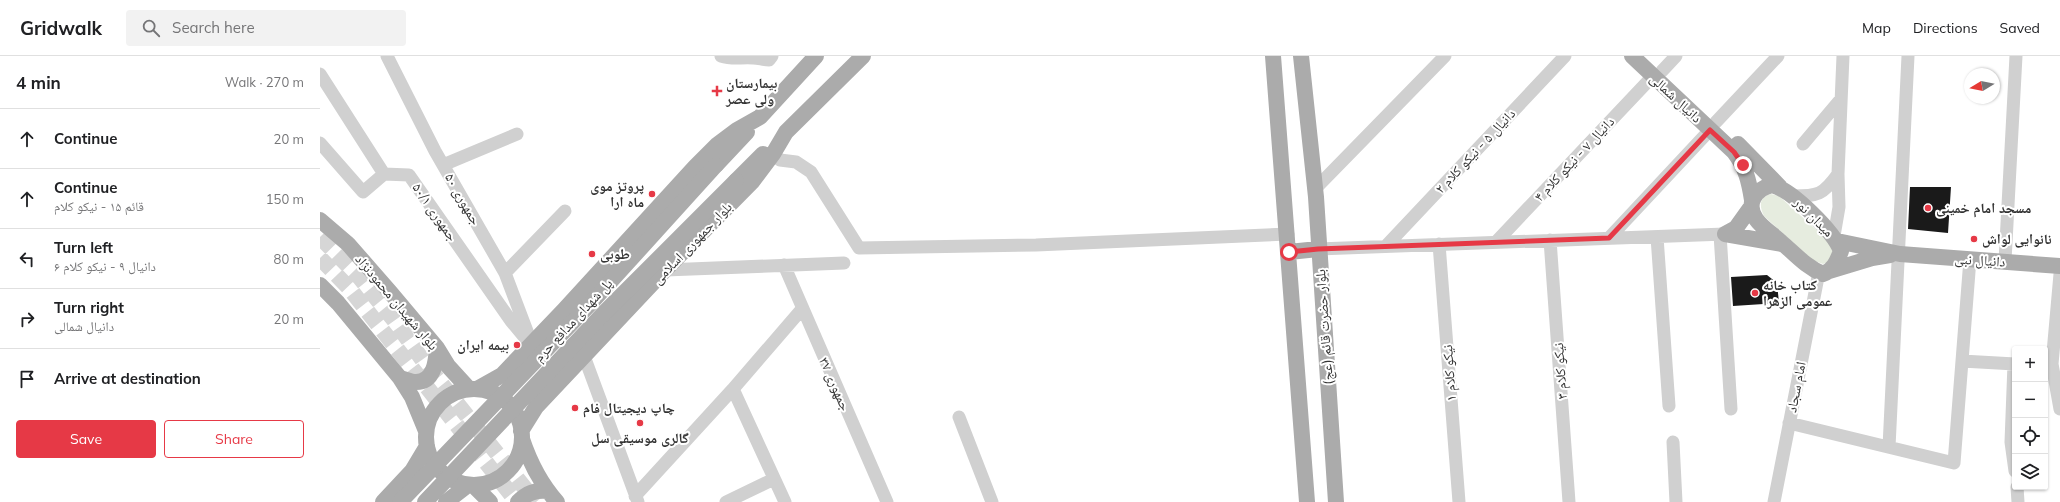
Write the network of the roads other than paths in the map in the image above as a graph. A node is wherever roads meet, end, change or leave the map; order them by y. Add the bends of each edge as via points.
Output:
1 (387, 56) edge
2 (721, 56) edge
3 (772, 56) edge
4 (816, 56) edge
5 (863, 56) edge
6 (1273, 56) edge
7 (1301, 56) edge
8 (1445, 56) edge
9 (1565, 56) edge
10 (1632, 56) edge
11 (1647, 56) edge
12 (1676, 56) edge
13 (1778, 56) edge
14 (1843, 56) edge
15 (1908, 56) edge
16 (2016, 56) edge
17 (1657, 73) junction
18 (320, 74) edge
19 (1841, 99) junction
20 (760, 117) junction
21 (1713, 126) junction
22 (786, 132) junction
23 (517, 134) dead end
24 (320, 143) edge
25 (1803, 144) dead end
26 (773, 154) junction
27 (443, 165) junction
28 (384, 174) junction
29 (1838, 174) junction
30 (1315, 189) junction
31 (1787, 191) junction
32 (1752, 204) junction
33 (565, 211) dead end
34 (320, 220) edge
35 (1288, 234) junction
36 (1722, 234) junction
37 (1657, 237) junction
38 (1609, 238) junction
39 (1835, 238) junction
40 (1550, 240) junction
41 (1496, 242) junction
42 (1439, 244) junction
43 (1783, 244) junction
44 (1386, 246) junction
45 (1318, 249) junction
46 (1289, 252) junction
47 (1900, 254) junction
48 (1970, 259) junction
49 (2005, 261) junction
50 (844, 263) dead end
51 (784, 265) junction
52 (2060, 266) edge
53 (665, 270) junction
54 (1824, 272) junction
55 (505, 273) junction
56 (2060, 274) edge
57 (320, 285) edge
58 (802, 309) junction
59 (531, 345) junction
60 (437, 348) junction
61 (584, 356) junction
62 (1962, 361) junction
63 (2012, 364) edge
64 (2048, 364) edge
65 (502, 375) junction
66 (400, 378) junction
67 (2013, 382) edge
68 (473, 389) junction
69 (732, 389) junction
70 (1669, 406) dead end
71 (536, 407) junction
72 (2060, 408) edge
73 (1731, 409) dead end
74 (959, 417) dead end
75 (1789, 423) junction
76 (522, 435) junction
77 (427, 439) junction
78 (1673, 442) dead end
79 (1889, 447) junction
80 (2013, 454) edge
81 (774, 479) junction
82 (471, 485) junction
83 (2018, 490) edge
84 (552, 496) edge
85 (637, 499) edge
86 (392, 501) edge
87 (425, 502) edge
88 (446, 502) edge
89 (490, 502) edge
90 (518, 502) edge
91 (726, 502) edge
92 (785, 502) edge
93 (886, 502) edge
94 (992, 502) edge
95 (1307, 502) edge
96 (1336, 502) edge
97 (1459, 502) edge
98 (1569, 502) edge
99 (1676, 502) edge
100 (1774, 502) edge
101 (2018, 502) edge

1 - 27 street, جمهوری ۵۰
2 - 3 street via 731,60 769,60
4 - 20 main road
5 - 22 main road, بلوار جمهوری اسلامی
6 - 35 main road, بلوار حضرت قائم (عج)
7 - 30 main road, بلوار حضرت قائم (عج)
8 - 30 street
9 - 44 street, دانیال ۵ - نیکو کلام ۲
10 - 17 main road, دانیال شمالی
11 - 17 main road, دانیال شمالی
12 - 17 street, دانیال ۷ - نیکو کلام ۴
13 - 21 street
14 - 19 street
15 - 47 street
16 - 49 street
17 - 21 main road, دانیال شمالی
17 - 41 street, دانیال ۷ - نیکو کلام ۴
18 - 28 street
19 - 25 street
19 - 29 street
20 - 59 main road via 737,130 700,161
20 - 86 main road, پل شهدای مدافع حرم, bridge via 590,304
21 - 31 main road, دانیال شمالی
21 - 32 main road, دانیال شمالی via 1743,165 1748,177
21 - 38 street
22 - 26 main road, بلوار جمهوری اسلامی
22 - 87 main road, پل شهدای مدافع حرم, bridge via 604,313
23 - 27 street
24 - 28 street via 364,192
26 - 35 street via 780,160 796,162 811,172 859,248 1036,245
26 - 53 main road, بلوار جمهوری اسلامی via 752,182
27 - 55 street, جمهوری ۵۰
28 - 59 street, جمهوری ۵۰/۱ via 409,175 511,321
29 - 31 street via 1822,193 1811,196
29 - 39 street via 1839,207
30 - 45 main road, بلوار حضرت قائم (عج)
31 - 32 main road, میدان نور via 1772,185 1763,187 1756,192
31 - 39 main road, میدان نور
32 - 36 main road, میدان نور via 1736,228
32 - 43 main road via 1756,219
33 - 55 street
34 - 60 main road, بلوار شهیدان محمودنژاد via 348,244
35 - 46 main road, بلوار حضرت قائم (عج)
36 - 37 street
36 - 43 main road
36 - 73 street
37 - 38 street
37 - 70 street
38 - 40 street
39 - 47 main road, دانیال نبی
39 - 54 main road, میدان نور via 1841,251 1836,264
40 - 41 street
40 - 98 street, نیکو کلام ۳
41 - 42 street
42 - 44 street
42 - 97 street, نیکو کلام ۱
43 - 54 main road via 1811,269
44 - 45 street
45 - 46 main road
45 - 96 main road, بلوار حضرت قائم (عج)
46 - 95 main road, بلوار حضرت قائم (عج)
47 - 48 main road, دانیال نبی
47 - 54 main road, دانیال نبی via 1872,258
47 - 79 street
48 - 49 main road, دانیال نبی
48 - 62 street
49 - 52 main road, دانیال نبی
50 - 51 street
51 - 53 street
51 - 58 street, جمهوری ۳۷
53 - 61 main road, بلوار جمهوری اسلامی
54 - 75 street, امام سجاد
55 - 59 street, جمهوری ۵۰
56 - 64 street
57 - 66 main road
58 - 69 street
58 - 93 street, جمهوری ۳۷
59 - 65 main road
60 - 66 main road via 436,365 431,374 416,382
60 - 68 main road, بلوار شهیدان محمودنژاد via 448,366
61 - 71 main road, بلوار جمهوری اسلامی
61 - 85 street
62 - 63 street
62 - 79 street via 1954,463
64 - 72 street
65 - 68 main road
65 - 71 main road via 514,395 524,404
66 - 77 main road via 412,397
67 - 80 street
68 - 76 main road via 494,393 504,400 519,420
68 - 77 main road via 457,392 437,406 431,415
69 - 81 street
69 - 85 street
71 - 76 main road, بلوار جمهوری اسلامی
74 - 94 street
75 - 79 street
75 - 100 street, امام سجاد
76 - 82 main road via 518,457 511,468 490,482
76 - 84 main road via 533,468
77 - 82 main road via 432,460 438,469 446,477
77 - 86 main road via 412,471
78 - 99 street
81 - 91 street
81 - 92 street
82 - 88 main road
82 - 89 main road
83 - 101 street
84 - 90 main road via 535,490

